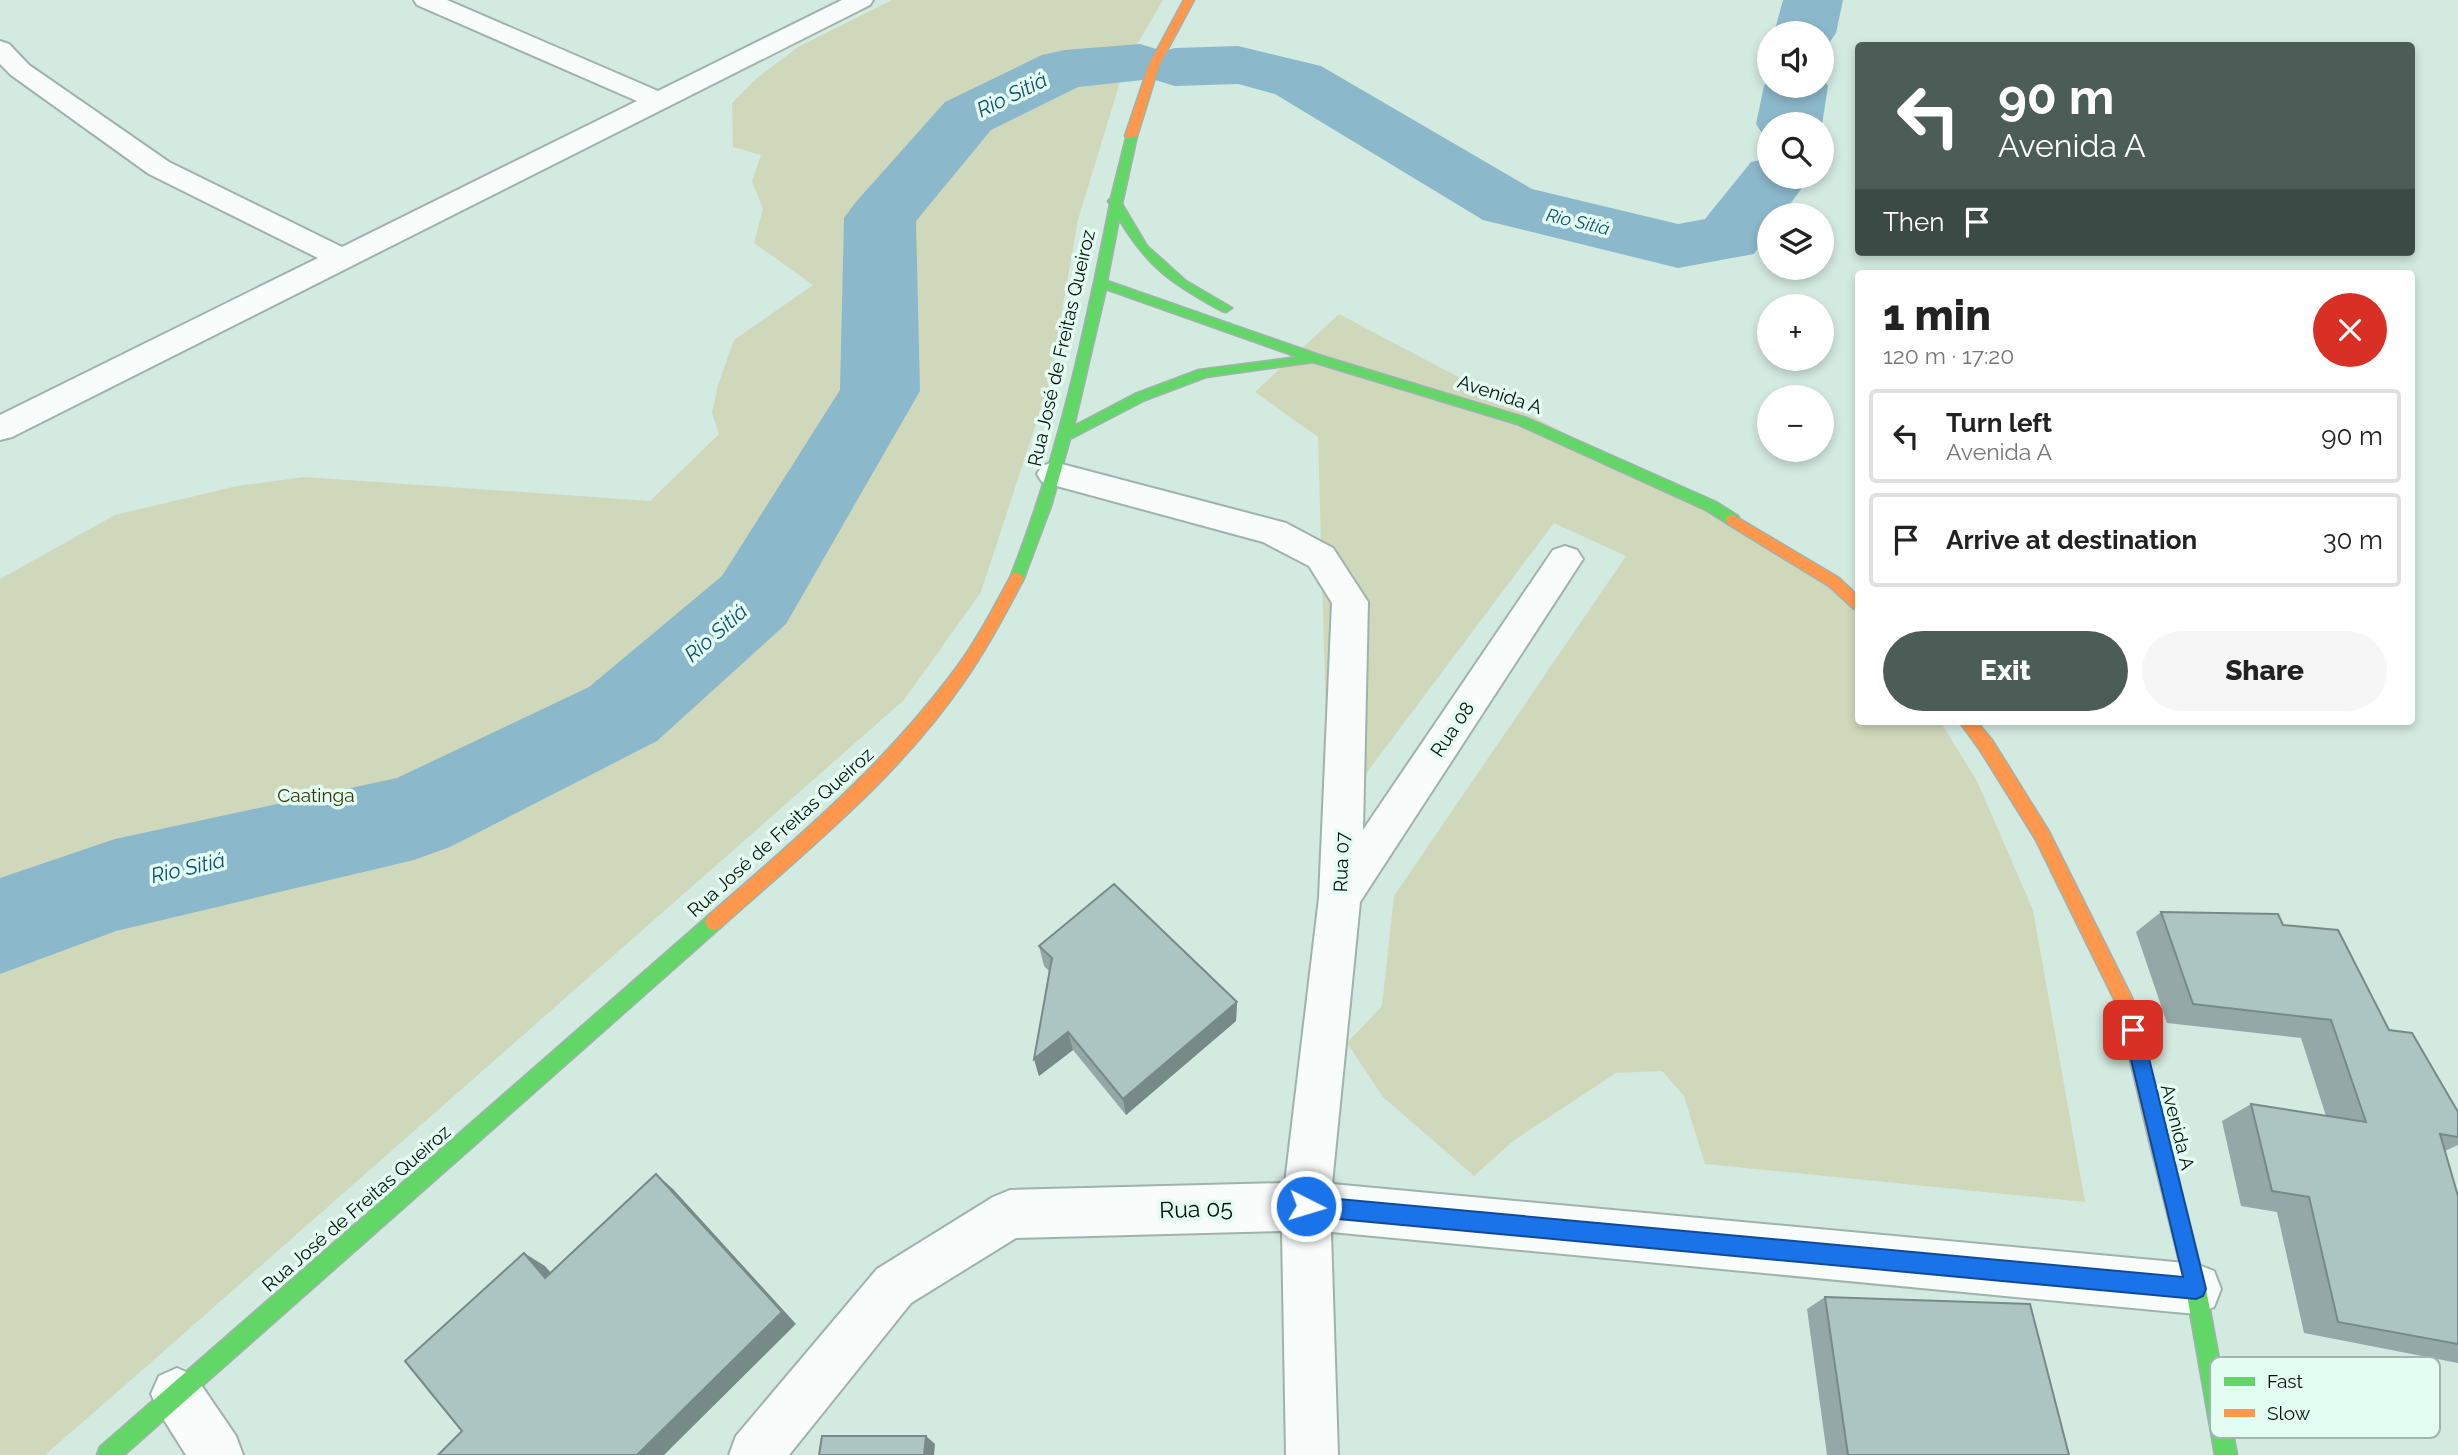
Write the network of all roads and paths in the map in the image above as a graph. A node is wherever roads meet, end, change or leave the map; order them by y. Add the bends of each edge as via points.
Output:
1 (426, 0) edge
2 (860, 0) edge
3 (1189, 0) edge
4 (0, 49) edge
5 (659, 101) junction
6 (1114, 201) junction
7 (343, 260) junction
8 (1100, 283) junction
9 (1317, 359) junction
10 (0, 429) edge
11 (1059, 456) junction
12 (1565, 559) dead end
13 (1855, 601) edge
14 (1970, 725) edge
15 (1340, 898) junction
16 (1306, 1206) junction
17 (2196, 1289) junction
18 (2210, 1366) edge
19 (177, 1394) junction
20 (108, 1455) edge
21 (217, 1455) edge
22 (755, 1455) edge
23 (1312, 1455) edge

1 - 5 street
2 - 5 street
3 - 6 main road, Rua José de Freitas Queiroz via 1150,73
4 - 7 street via 20,69 159,168
5 - 7 street
6 - 8 main road, Rua José de Freitas Queiroz
6 - 9 main road via 1142,248 1182,284
7 - 10 street
8 - 9 main road, Avenida A
8 - 11 main road, Rua José de Freitas Queiroz
9 - 11 main road via 1204,373 1140,397
9 - 13 main road, Avenida A via 1522,421 1711,506 1834,582
11 - 15 street, Rua 07 via 1274,532 1321,557 1350,602
11 - 19 main road, Rua José de Freitas Queiroz via 1037,527 1004,604 972,657 894,757 845,806
12 - 15 street, Rua 08
14 - 17 main road, Avenida A via 2042,835 2126,1004
15 - 16 street, Rua 07
16 - 17 street, Rua 05
16 - 22 street, Rua 05 via 1010,1214 894,1286
16 - 23 street, Rua 07
17 - 18 main road, Avenida A
19 - 20 main road, Rua José de Freitas Queiroz
19 - 21 street

